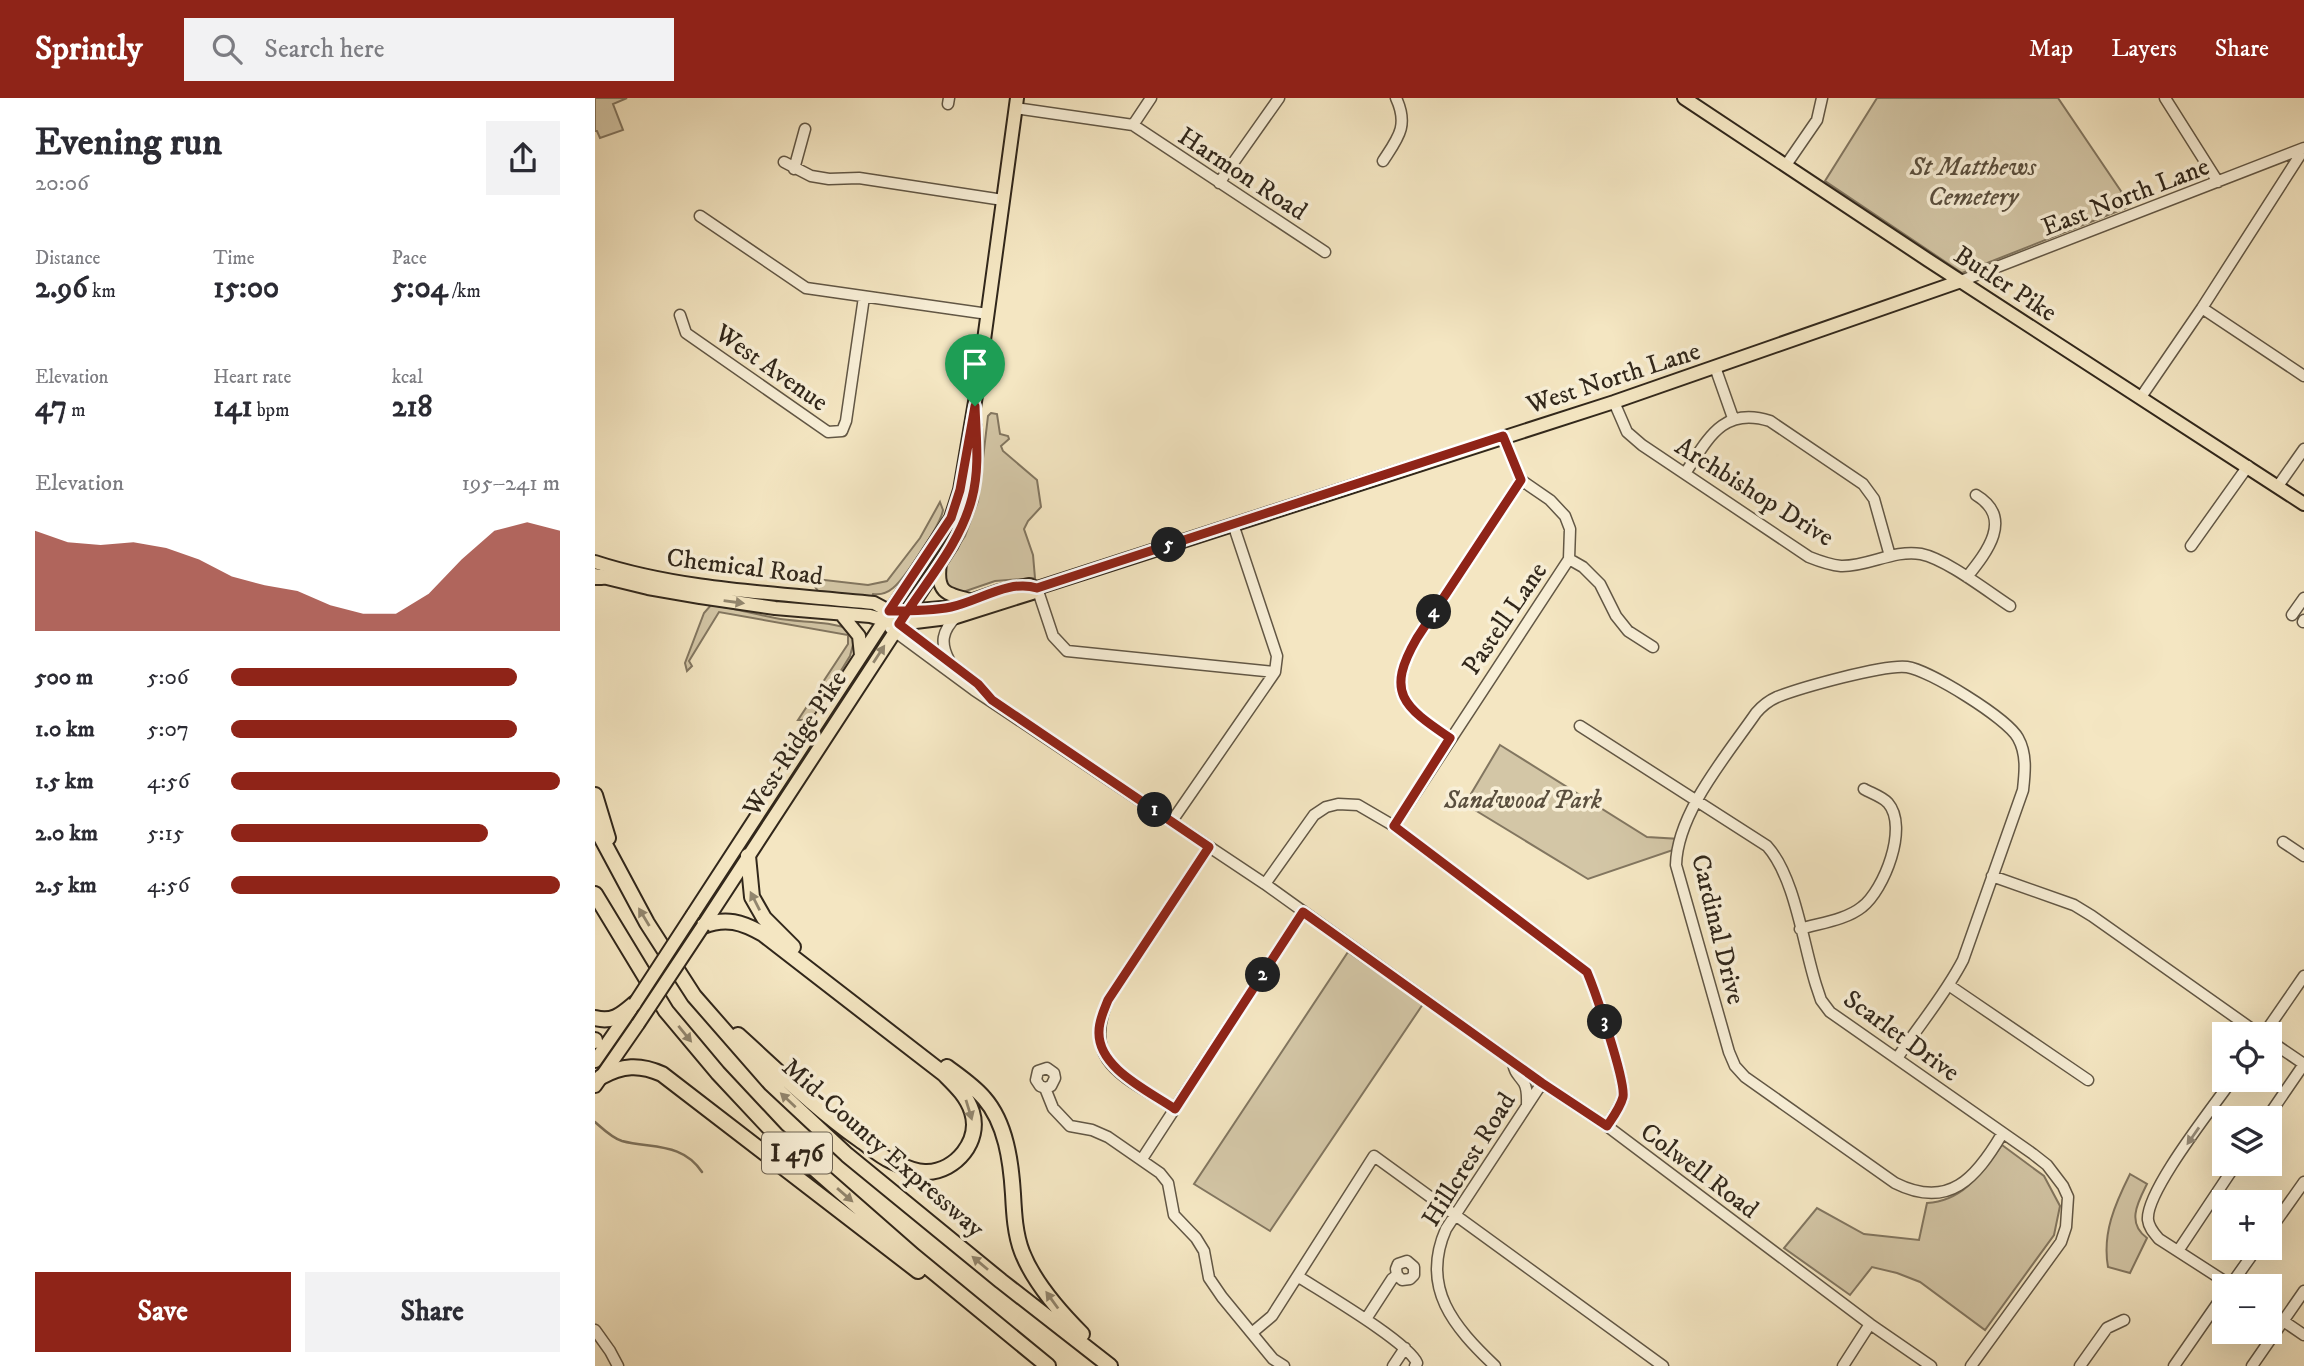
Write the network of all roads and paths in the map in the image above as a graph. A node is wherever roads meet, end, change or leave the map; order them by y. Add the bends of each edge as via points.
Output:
1 (1151, 98) edge
2 (1279, 98) edge
3 (1396, 98) edge
4 (1684, 98) edge
5 (1822, 98) edge
6 (2165, 98) edge
7 (1016, 103) edge
8 (1133, 125) junction
9 (805, 130) dead end
10 (2304, 149) edge
11 (1383, 161) dead end
12 (784, 162) dead end
13 (1786, 165) junction
14 (794, 169) junction
15 (2218, 182) junction
16 (1219, 183) junction
17 (1003, 200) junction
18 (701, 216) dead end
19 (1325, 252) dead end
20 (1961, 281) junction
21 (864, 297) junction
22 (2202, 308) junction
23 (988, 314) junction
24 (680, 315) dead end
25 (1715, 367) junction
26 (2304, 376) edge
27 (2141, 397) junction
28 (1614, 402) junction
29 (975, 406) junction
30 (1733, 418) junction
31 (1503, 436) junction
32 (2304, 449) edge
33 (2248, 466) junction
34 (1686, 472) junction
35 (1521, 480) junction
36 (2278, 486) junction
37 (1976, 495) dead end
38 (2304, 504) edge
39 (1233, 524) junction
40 (2191, 546) dead end
41 (1890, 556) junction
42 (1569, 559) junction
43 (595, 562) edge
44 (940, 563) junction
45 (597, 576) edge
46 (1967, 578) junction
47 (1037, 588) junction
48 (2304, 598) edge
49 (971, 600) junction
50 (2010, 606) dead end
51 (907, 611) junction
52 (841, 614) junction
53 (2292, 615) dead end
54 (886, 616) junction
55 (955, 617) junction
56 (896, 628) junction
57 (1653, 647) dead end
58 (861, 656) junction
59 (951, 664) junction
60 (1275, 672) junction
61 (992, 700) junction
62 (1580, 726) dead end
63 (1450, 738) junction
64 (1864, 789) dead end
65 (595, 795) edge
66 (1696, 802) junction
67 (1172, 821) junction
68 (595, 826) edge
69 (1394, 826) junction
70 (2283, 842) dead end
71 (1209, 847) junction
72 (748, 856) junction
73 (2304, 856) edge
74 (618, 873) junction
75 (1992, 876) junction
76 (1265, 884) junction
77 (595, 894) edge
78 (595, 905) edge
79 (1303, 912) junction
80 (703, 926) junction
81 (1800, 929) junction
82 (629, 950) junction
83 (2304, 976) edge
84 (1950, 986) junction
85 (694, 996) junction
86 (635, 1003) junction
87 (595, 1018) edge
88 (2245, 1022) edge
89 (2271, 1022) edge
90 (2282, 1049) edge
91 (1898, 1057) junction
92 (595, 1061) edge
93 (1513, 1063) junction
94 (2304, 1064) edge
95 (2088, 1080) dead end
96 (598, 1082) edge
97 (1542, 1083) junction
98 (1045, 1088) dead end
99 (2224, 1092) edge
100 (1527, 1106) junction
101 (2275, 1106) edge
102 (1175, 1109) junction
103 (1607, 1126) junction
104 (2002, 1133) junction
105 (1142, 1158) junction
106 (2228, 1176) edge
107 (2304, 1182) edge
108 (2282, 1213) edge
109 (1456, 1214) junction
110 (2178, 1251) junction
111 (1397, 1276) dead end
112 (2212, 1276) edge
113 (1299, 1277) junction
114 (2304, 1291) edge
115 (2212, 1312) edge
116 (1366, 1320) junction
117 (2124, 1320) dead end
118 (2283, 1321) junction
119 (1870, 1324) junction
120 (595, 1330) edge
121 (1253, 1332) junction
122 (2304, 1335) edge
123 (1405, 1348) junction
124 (618, 1366) edge
125 (1043, 1366) edge
126 (1048, 1366) edge
127 (1110, 1366) edge
128 (1117, 1366) edge
129 (1284, 1366) edge
130 (1393, 1366) edge
131 (1415, 1366) edge
132 (1495, 1366) edge
133 (1663, 1366) edge
134 (1843, 1366) edge
135 (1931, 1366) edge
136 (1971, 1366) edge
137 (2080, 1366) edge
138 (2174, 1366) edge
139 (2252, 1366) edge

1 - 8 street
2 - 16 street
3 - 11 street via 1403,126
4 - 13 main road, Butler Pike
5 - 13 street via 1815,125
6 - 15 street
7 - 8 street, Harmon Road
7 - 17 main road, West Ridge Pike
8 - 16 street, Harmon Road
9 - 14 street
10 - 15 street, East North Lane
10 - 22 street
12 - 14 street
13 - 20 main road, Butler Pike
14 - 17 street via 829,179 859,178
15 - 20 street, East North Lane
16 - 19 street, Harmon Road
17 - 23 main road, West Ridge Pike
18 - 21 street via 806,288
20 - 25 main road, West North Lane
20 - 27 main road, Butler Pike
21 - 23 street
21 - 24 street, West Avenue via 846,422 837,433 828,432 686,333
22 - 26 street
22 - 27 street
23 - 29 main road, West Ridge Pike
25 - 28 main road, West North Lane
25 - 30 street
27 - 33 main road, Butler Pike
28 - 31 main road, West North Lane
28 - 34 street, Archbishop Drive via 1627,432
29 - 44 main road, West Ridge Pike via 977,465 972,498
29 - 54 main road, West Ridge Pike via 951,518
30 - 34 street via 1712,434
30 - 41 street via 1770,421 1863,484 1874,499
31 - 35 street
31 - 39 main road, West North Lane
32 - 36 street
33 - 36 main road, Butler Pike
33 - 40 street
34 - 41 street, Archbishop Drive via 1809,557 1841,566
35 - 42 street, Pastell Lane via 1565,516 1570,529
35 - 63 street via 1404,660 1400,676 1408,705
36 - 38 main road, Butler Pike
37 - 46 street via 1994,512 1994,531 1991,545
39 - 47 main road, West North Lane
39 - 60 street via 1277,656
41 - 46 street, Archbishop Drive via 1922,554
42 - 57 street via 1600,584 1628,631
42 - 63 street, Pastell Lane
43 - 54 main road, Chemical Road via 675,583 874,603
44 - 49 main road via 939,581 944,591
44 - 51 main road, West Ridge Pike
45 -> 52 main road, Chemical Road via 715,599
46 - 50 street, Archbishop Drive
47 - 49 main road, West North Lane via 1028,585
47 - 55 main road, West North Lane
47 - 60 street via 1053,635 1067,651
48 - 53 street
49 - 51 main road, West North Lane via 953,607
51 - 54 main road, West North Lane
51 - 56 main road, West Ridge Pike
52 - 54 main road, Chemical Road
52 - 58 main road via 859,636
54 - 56 main road
54 - 58 main road, West Ridge Pike
55 - 56 main road, West North Lane
55 - 59 street via 943,637
56 - 59 street, Colwell Road
56 - 61 street, Colwell Road
72 -> 56 main road, West Ridge Pike
58 - 86 main road, West Ridge Pike, bridge
59 - 61 street, Colwell Road
60 - 67 street
61 - 67 street, Colwell Road
62 - 66 street, Scarlet Drive
63 - 69 street, Pastell Lane
64 - 81 street via 1887,802 1894,815 1895,844 1879,888 1861,908
65 - 74 highway
66 - 75 street, Cardinal Drive via 1765,703 1797,690 1903,666 1919,670 2007,723 2018,737 2026,769 2023,790
66 - 81 street, Scarlet Drive via 1767,846 1777,858
66 - 104 street, Cardinal Drive via 1676,849 1676,865 1729,1052 1745,1077 1912,1191 1942,1193 1959,1186 1985,1162
67 - 71 street, Colwell Road
68 - 74 highway, Mid-County Expressway / I 476
69 - 76 street via 1358,805 1326,807 1314,815
69 - 103 street via 1587,972 1598,997 1623,1096
70 - 73 street
71 - 76 street, Colwell Road
71 - 102 street via 1108,1000 1098,1032 1112,1066
72 - 80 main road, West Ridge Pike
128 -> 72 highway via 1061,1314 1021,1251 1011,1166 985,1098 777,933 751,897
85 -> 74 highway, Mid-County Expressway / I 476
75 - 84 street, Cardinal Drive
75 - 88 street via 2074,905
76 - 79 street, Colwell Road
77 - 82 highway, I 476
78 - 82 highway
79 - 93 street, Colwell Road
79 - 102 street
80 -> 85 highway via 731,920 763,934 944,1074 964,1094 973,1114 973,1137 962,1156 947,1167 927,1172 888,1159 835,1123
80 - 96 main road, West Ridge Pike, bridge
81 - 91 street, Scarlet Drive via 1815,985 1830,1012
82 -> 126 highway, I 476 via 667,1011 776,1135
83 - 89 street
84 - 91 street, Cardinal Drive
84 - 95 street
127 -> 85 highway, Mid-County Expressway / I 476 via 847,1155 771,1084
86 - 87 highway via 619,1017
86 - 92 main road, West Ridge Pike
90 - 94 street
91 - 104 street, Scarlet Drive
93 - 97 street, Colwell Road
93 - 100 street via 1526,1088
94 - 101 street
96 - 125 highway via 615,1069 628,1067 647,1067 662,1074
97 - 100 street, Hillcrest Road
97 - 103 street, Colwell Road
98 - 105 street via 1053,1108 1070,1126 1108,1137
99 -> 110 street via 2161,1184 2148,1220 2151,1231
100 - 109 street, Hillcrest Road
102 - 105 street
103 - 119 street, Colwell Road
104 - 136 street, Scarlet Drive via 2046,1165 2063,1186 2068,1212 2061,1242
105 - 121 street via 1164,1178 1174,1215 1204,1251 1209,1278 1221,1297
106 - 110 street
107 - 108 street
109 - 113 street via 1374,1156
109 - 132 street, Hillcrest Road via 1438,1246 1436,1264 1443,1304 1453,1322
109 - 133 street
110 - 112 street
111 - 116 street
113 - 116 street
113 - 121 street via 1272,1316
114 - 118 street
115 - 138 street
116 - 123 street
117 - 137 street via 2107,1328
118 - 122 street
118 - 139 street
119 - 134 street
119 - 135 street, Colwell Road
120 - 124 street
121 - 129 street
123 - 130 street
123 - 131 street via 1415,1356

